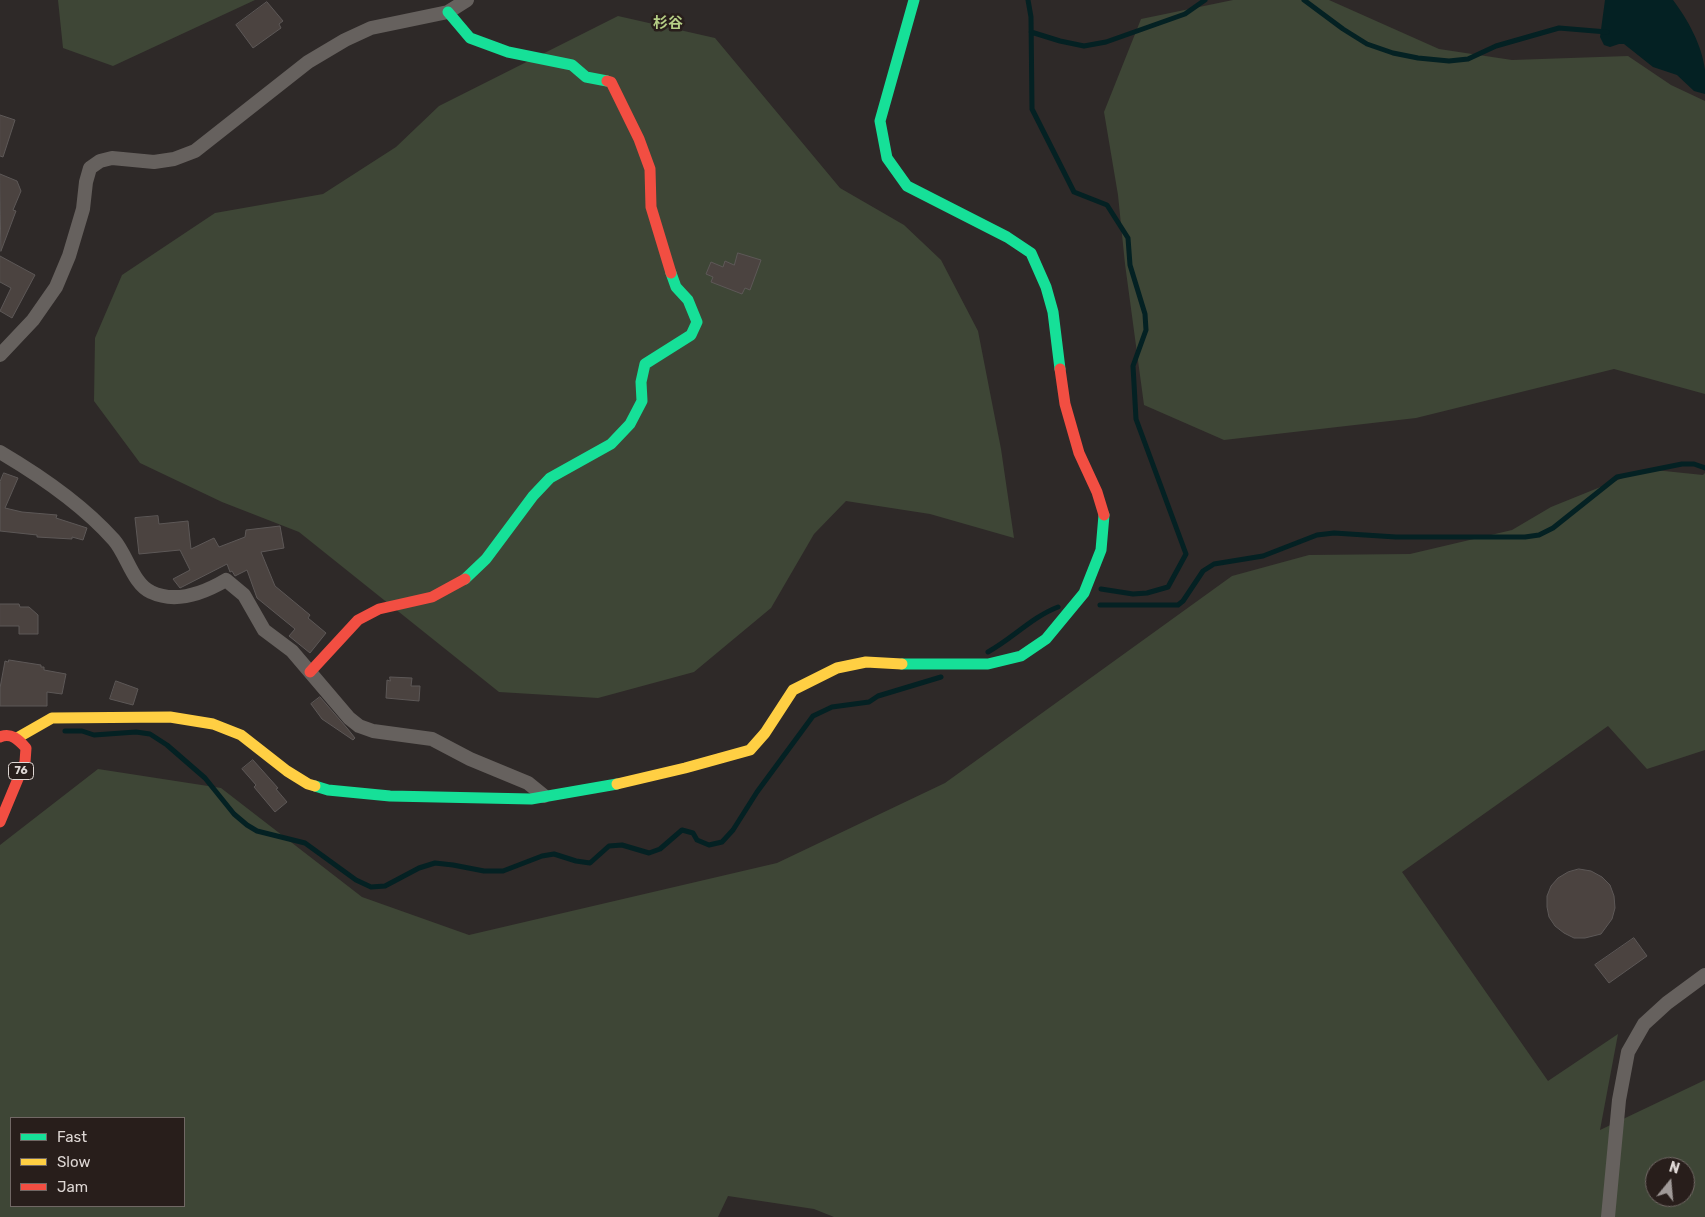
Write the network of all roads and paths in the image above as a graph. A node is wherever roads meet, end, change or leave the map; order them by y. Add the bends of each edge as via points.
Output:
1 (467, 0) edge
2 (914, 0) edge
3 (448, 12) junction
4 (0, 355) edge
5 (0, 452) edge
6 (310, 672) junction
7 (0, 737) edge
8 (17, 738) junction
9 (544, 796) junction
10 (0, 822) edge
11 (1705, 975) edge
12 (1608, 1217) edge

1 - 3 street
2 - 9 street via 880,121 887,158 907,186 1007,237 1031,253 1053,312 1065,404 1079,453 1104,516 1102,550 1084,593 1046,639 1021,656 988,664 866,662 837,668 793,690 750,750 606,786
3 - 4 street via 371,28 345,40 308,62 195,151 154,162 112,158 90,168 83,209 56,287 33,320
3 - 6 street via 470,38 508,52 572,66 586,77 611,82 650,169 650,207 676,287 688,300 696,322 691,335 645,364 641,382 642,401 630,424 611,444 550,478 486,559 462,582 432,597 379,609 358,620
5 - 6 street via 95,521 115,541 140,586 165,597 183,597 208,590 226,580 244,595 264,630 292,651
6 - 9 street via 359,726 432,739 470,759 528,782
7 - 8 street
8 - 9 street via 52,718 170,717 213,724 241,735 287,771 308,784 328,790 390,796
8 - 10 street, 76 via 26,748 25,762
11 - 12 street via 1644,1024 1628,1052 1619,1100

